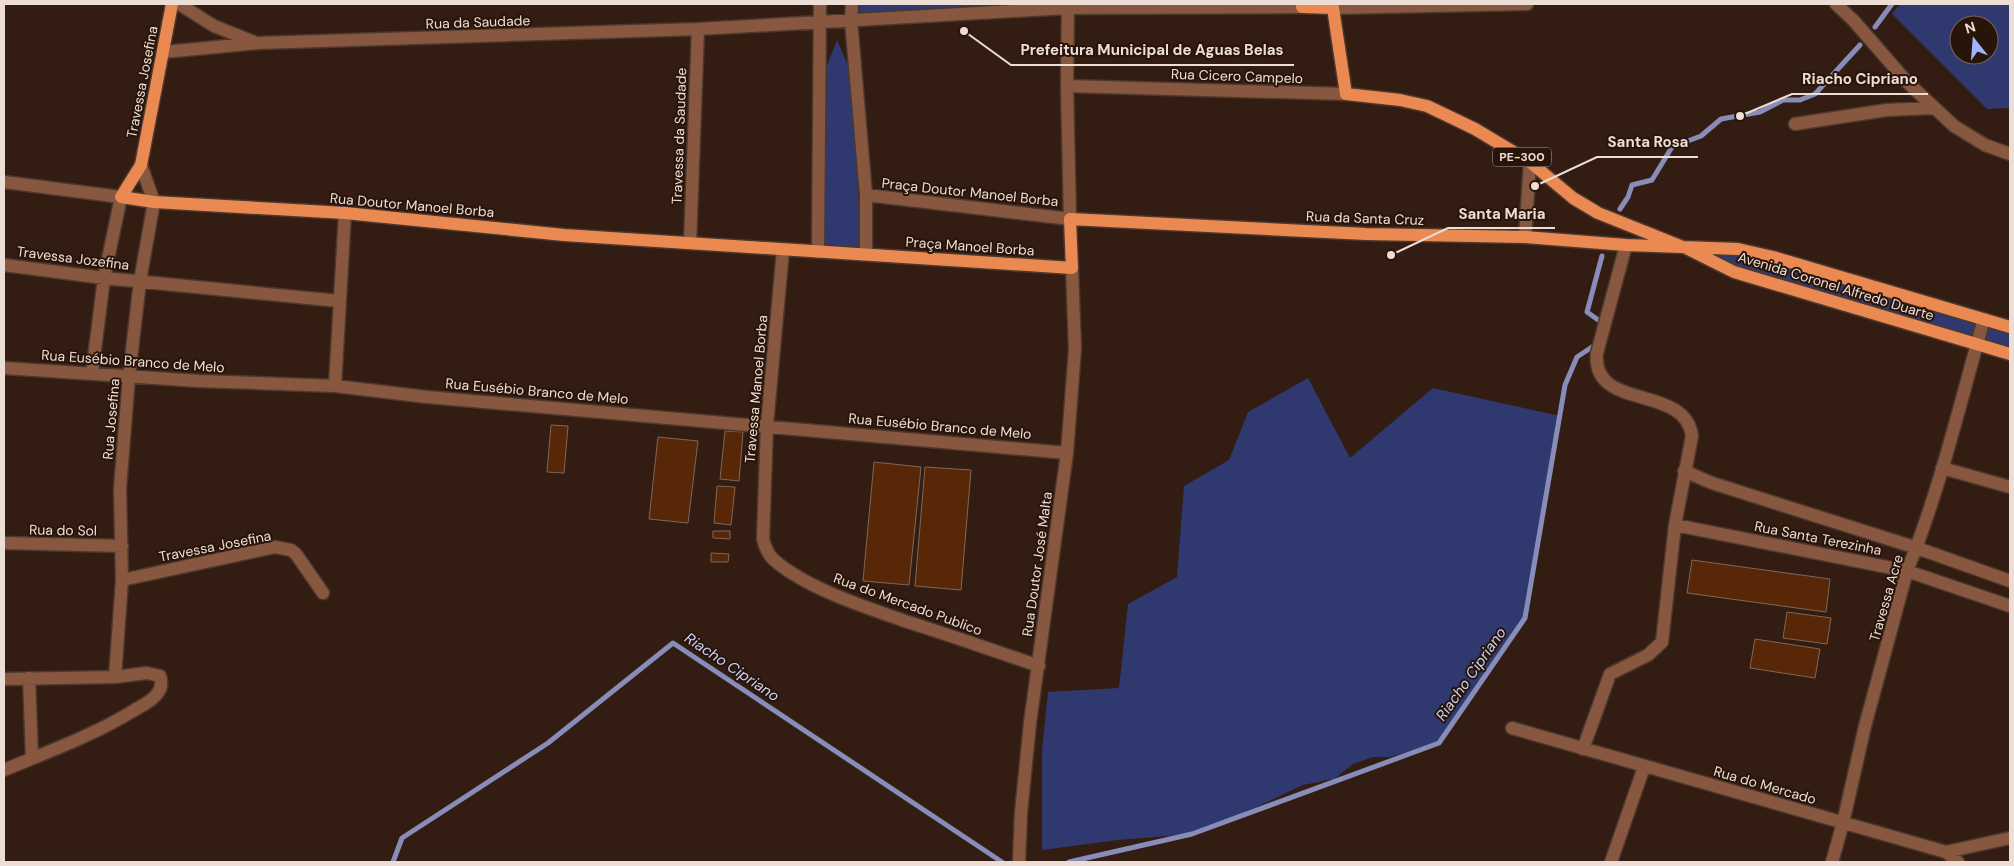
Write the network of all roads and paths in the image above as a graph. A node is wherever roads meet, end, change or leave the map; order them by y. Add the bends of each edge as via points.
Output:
1 (172, 4) edge
2 (179, 4) edge
3 (820, 4) edge
4 (852, 4) edge
5 (1527, 4) edge
6 (1836, 4) edge
7 (1302, 5) edge
8 (1068, 6) edge
9 (1333, 8) junction
10 (851, 20) junction
11 (819, 22) junction
12 (698, 29) junction
13 (258, 43) junction
14 (164, 52) junction
15 (1067, 86) junction
16 (1346, 94) junction
17 (1933, 108) junction
18 (1795, 124) dead end
19 (2010, 154) edge
20 (1530, 162) junction
21 (141, 166) junction
22 (4, 182) edge
23 (866, 195) junction
24 (120, 197) junction
25 (154, 202) junction
26 (345, 213) junction
27 (1070, 218) junction
28 (1525, 237) junction
29 (690, 243) junction
30 (1626, 245) junction
31 (1688, 249) junction
32 (783, 250) junction
33 (818, 252) junction
34 (866, 253) junction
35 (4, 265) edge
36 (1072, 268) junction
37 (104, 278) junction
38 (140, 281) junction
39 (339, 301) junction
40 (1984, 319) junction
41 (2010, 327) edge
42 (1977, 345) junction
43 (2010, 354) edge
44 (4, 368) edge
45 (92, 373) junction
46 (129, 376) junction
47 (335, 386) junction
48 (767, 426) junction
49 (1067, 453) junction
50 (1942, 468) junction
51 (1684, 472) junction
52 (2010, 487) edge
53 (1675, 525) junction
54 (763, 530) joint
55 (4, 543) edge
56 (122, 546) junction
57 (1916, 548) junction
58 (1907, 571) junction
59 (122, 580) junction
60 (2010, 581) edge
61 (323, 593) dead end
62 (2010, 606) edge
63 (1039, 666) junction
64 (115, 677) junction
65 (29, 678) junction
66 (4, 679) edge
67 (1512, 728) dead end
68 (1583, 750) junction
69 (32, 758) junction
70 (1644, 767) junction
71 (4, 770) edge
72 (1843, 823) junction
73 (2010, 838) edge
74 (1946, 852) junction
75 (1019, 862) edge
76 (1611, 862) edge
77 (1832, 862) edge
78 (1958, 862) edge

1 - 14 main road, Travessa Josefina
2 - 13 street, Rua da Saudade via 214,26
3 - 11 street
4 - 10 street
5 - 9 street
6 - 17 street
7 - 8 street, Rua da Saudade
7 - 9 main road
8 - 10 street, Rua da Saudade via 970,15
8 - 15 street
9 - 16 main road
10 - 11 street, Rua da Saudade
10 - 23 street
11 - 12 street, Rua da Saudade
11 - 33 street
12 - 13 street, Rua da Saudade
12 - 29 street, Travessa da Saudade
13 - 14 street, Rua da Saudade
14 - 21 main road, Travessa Josefina
15 - 16 street, Rua Cicero Campelo
15 - 27 street
16 - 20 main road, PE-300 via 1427,106 1475,128
17 - 18 street via 1887,110
17 - 19 street via 1968,136
20 - 28 street
20 - 31 main road, PE-300 via 1592,210
21 - 24 main road
21 - 25 street
22 - 24 street, Rua Doutor Manoel Borba
23 - 27 street, Praça Doutor Manoel Borba
23 - 34 street
24 - 25 main road, Rua Doutor Manoel Borba
24 - 37 street, Rua Josefina
25 - 26 main road, Rua Doutor Manoel Borba
25 - 38 street, Rua Josefina
26 - 29 main road, Rua Doutor Manoel Borba via 564,235
26 - 39 street
27 - 28 main road, Rua da Santa Cruz via 1366,234
27 - 36 main road
28 - 30 main road, Rua da Santa Cruz
29 - 32 main road, Rua Doutor Manoel Borba
30 - 31 main road, Rua da Santa Cruz
30 - 51 street via 1597,353 1598,374 1614,388 1668,407 1685,417 1691,429
31 - 40 main road, Avenida Coronel Alfredo Duarte / PE-300 via 1738,249 1773,257
31 - 42 main road, Avenida Coronel Alfredo Duarte via 1734,272
32 - 33 main road, Rua Doutor Manoel Borba
32 - 48 street, Travessa Manoel Borba
33 - 34 main road, Praça Manoel Borba
34 - 36 main road, Praça Manoel Borba
35 - 37 street, Travessa Jozefina
36 - 49 street, Rua Doutor José Malta via 1075,349
37 - 38 street, Travessa Jozefina
37 - 45 street, Rua Josefina
38 - 39 street
38 - 46 street, Rua Josefina
39 - 47 street
40 - 41 main road, Avenida Coronel Alfredo Duarte / PE-300
40 - 42 street, Travessa Acre
42 - 43 main road, Avenida Coronel Alfredo Duarte
42 - 50 street, Travessa Acre
44 - 45 street, Rua Eusébio Branco de Melo
45 - 46 street, Rua Eusébio Branco de Melo
46 - 47 street, Rua Eusébio Branco de Melo
46 - 56 street, Rua Josefina via 120,489
47 - 48 street, Rua Eusébio Branco de Melo
48 - 49 street, Rua Eusébio Branco de Melo
48 - 54 street, Travessa Manoel Borba
49 - 63 street, Rua Doutor José Malta
50 - 52 street
50 - 57 street, Travessa Acre
51 - 53 street
51 - 57 street, Rua Santa Terezinha
53 - 58 street, Rua Santa Terezinha
53 - 68 street via 1662,642 1648,655 1610,674
54 - 63 street, Rua do Mercado Publico via 764,545 773,559 823,589
55 - 56 street, Rua do Sol
56 - 59 street, Rua Josefina
57 - 58 street, Travessa Acre
57 - 60 street, Rua Santa Terezinha
58 - 62 street, Rua Santa Terezinha
58 - 72 street, Travessa Acre via 1865,726
59 - 61 street, Travessa Josefina via 275,547 296,554
59 - 64 street
63 - 75 street, Rua Doutor José Malta via 1028,741
64 - 65 street
64 - 69 street via 157,674 161,687 150,701 128,714 93,733
65 - 66 street
65 - 69 street
67 - 68 street, Rua do Mercado
68 - 70 street, Rua do Mercado
69 - 71 street
70 - 72 street, Rua do Mercado
70 - 76 street
72 - 74 street, Rua do Mercado
72 - 77 street, Travessa Acre
73 - 74 street, Rua do Mercado
74 - 78 street

